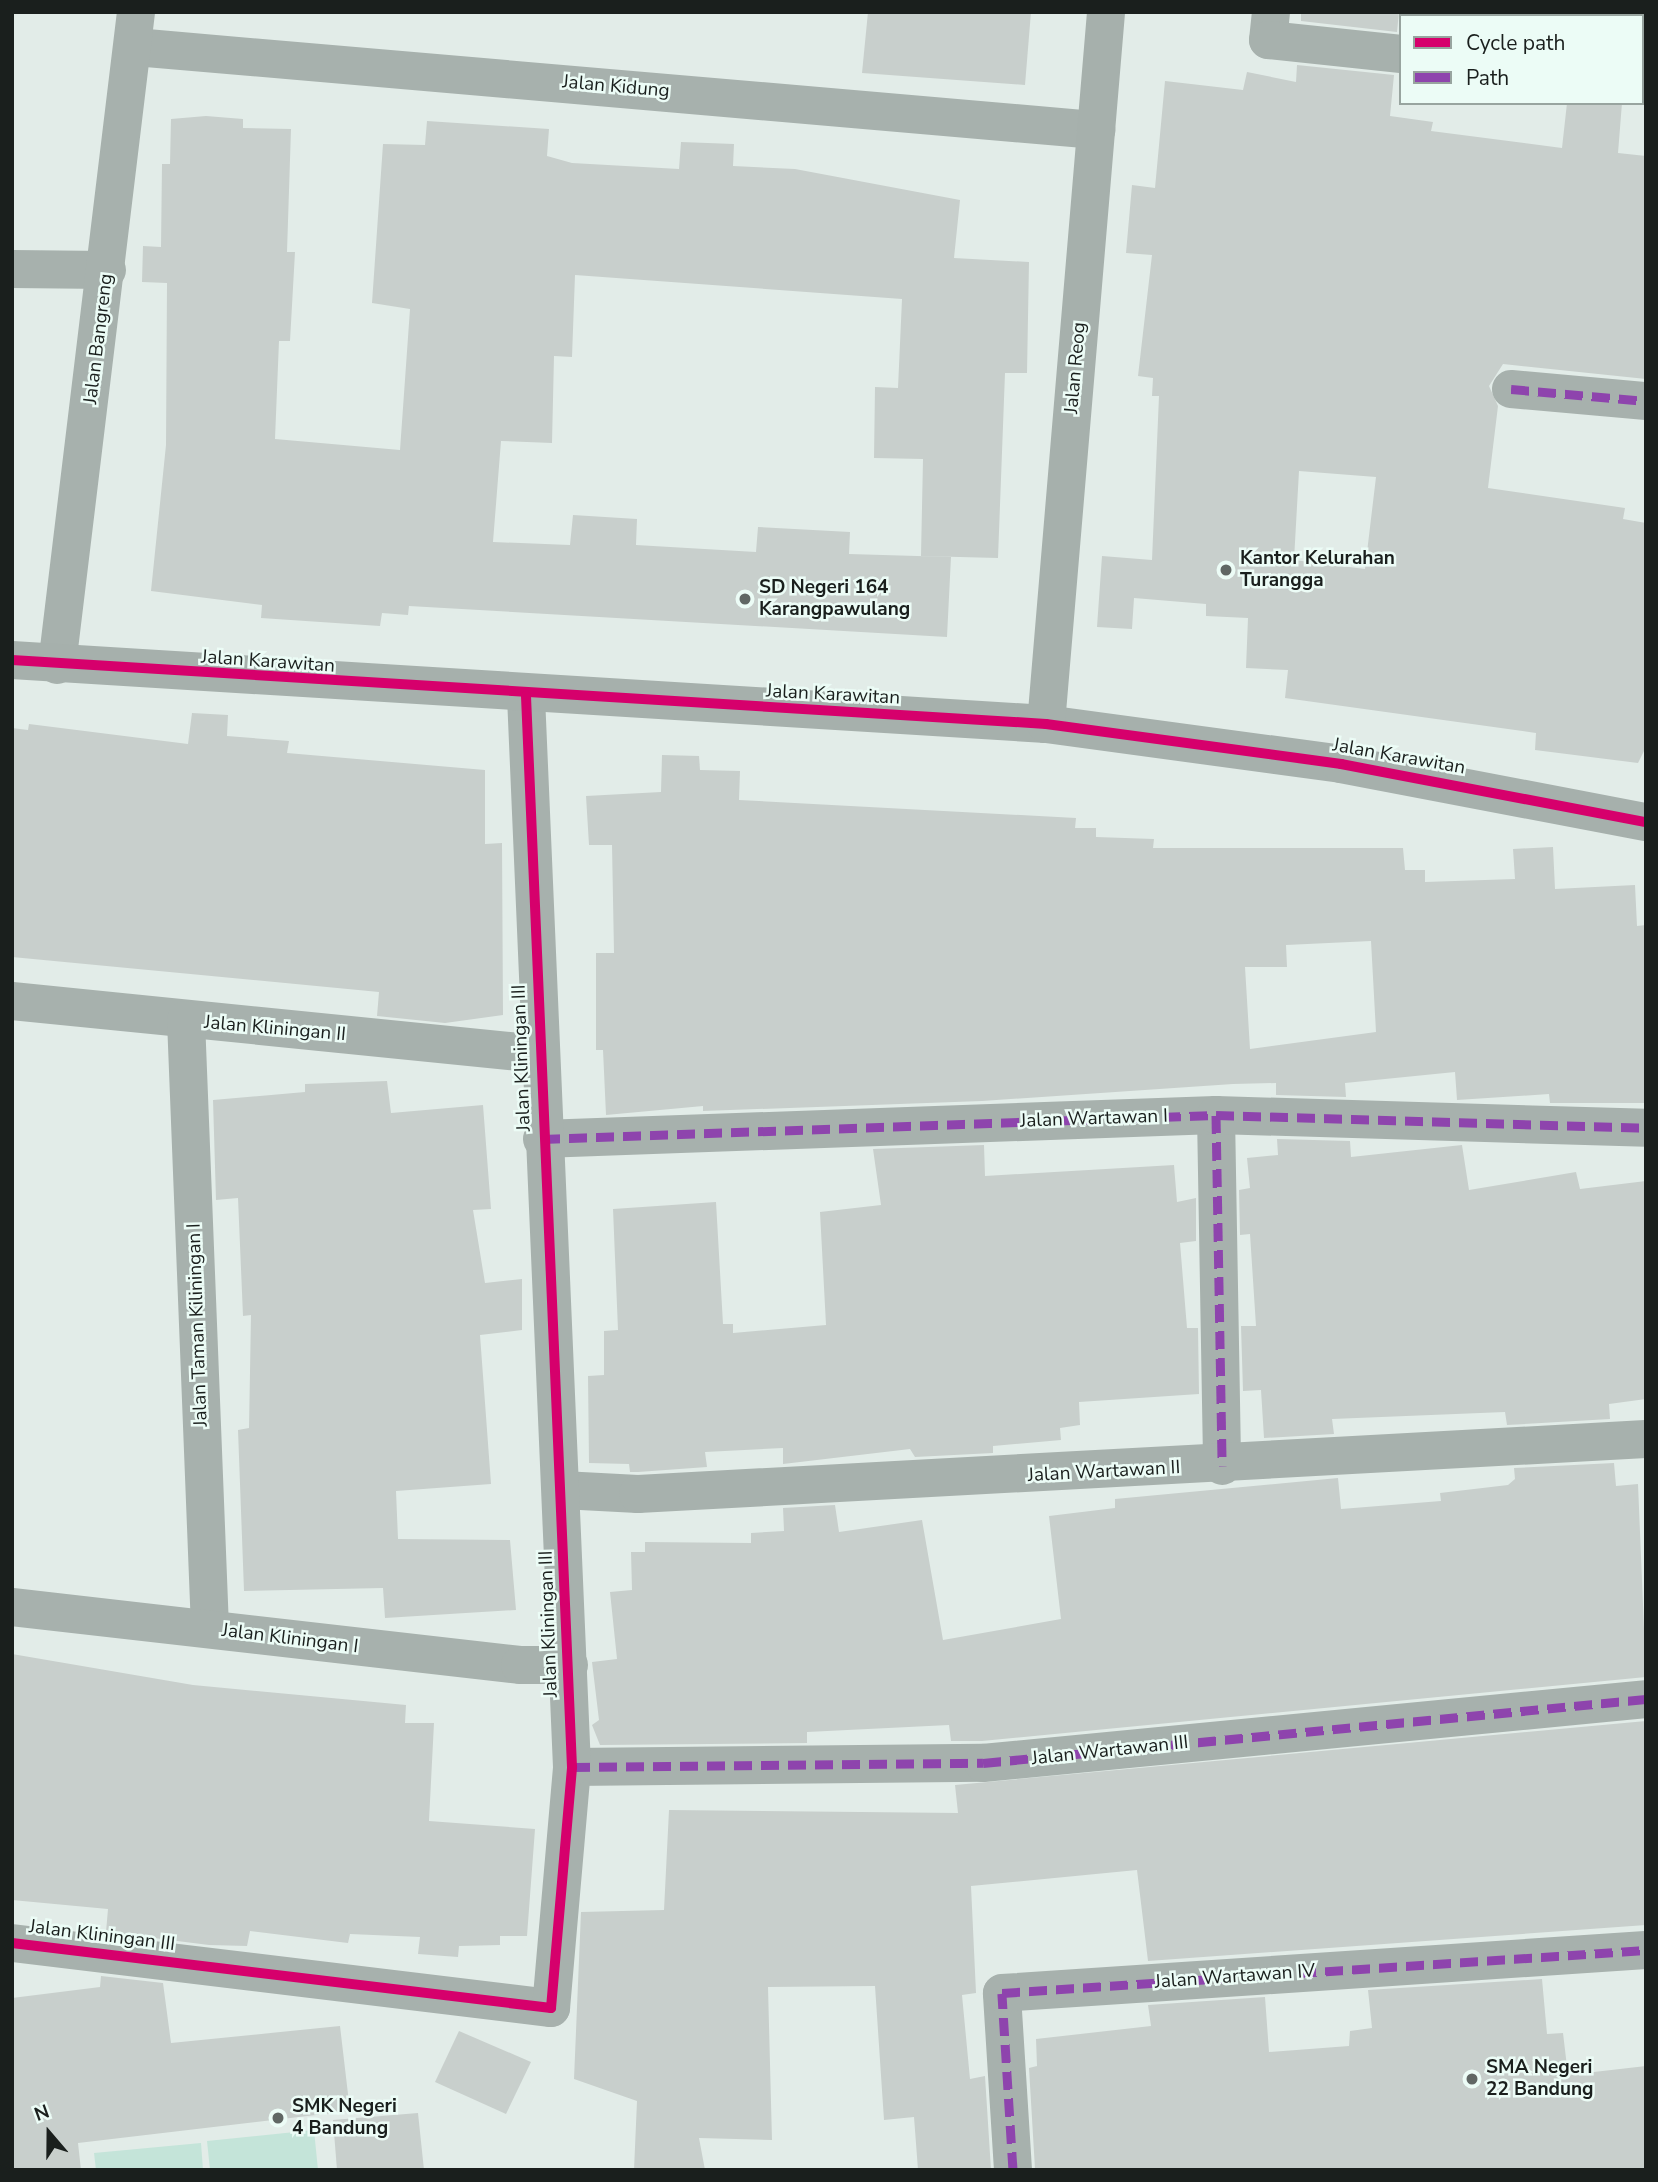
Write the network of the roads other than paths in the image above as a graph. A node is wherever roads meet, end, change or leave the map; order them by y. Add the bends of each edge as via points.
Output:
1 (1106, 12) edge
2 (1271, 12) edge
3 (136, 30) edge
4 (1399, 54) edge
5 (1097, 130) junction
6 (12, 269) edge
7 (107, 271) junction
8 (1511, 390) dead end
9 (1646, 401) edge
10 (12, 660) edge
11 (57, 665) junction
12 (526, 696) junction
13 (1046, 724) junction
14 (1646, 822) edge
15 (12, 1001) edge
16 (186, 1020) junction
17 (539, 1054) junction
18 (1216, 1115) junction
19 (1646, 1128) edge
20 (542, 1139) junction
21 (1646, 1439) edge
22 (1222, 1466) junction
23 (562, 1490) junction
24 (12, 1607) edge
25 (210, 1629) junction
26 (569, 1665) junction
27 (1646, 1699) edge
28 (572, 1767) junction
29 (12, 1943) edge
30 (1646, 1950) edge
31 (1013, 2170) edge

1 - 5 street, Jalan Reog
2 - 4 street via 1268,40
3 - 5 street, Jalan Kidung
3 - 7 street, Jalan Bangreng
5 - 13 street, Jalan Reog
6 - 7 street
7 - 11 street, Jalan Bangreng
8 - 9 street
10 - 11 street, Jalan Karawitan
11 - 12 street, Jalan Karawitan
12 - 13 street, Jalan Karawitan
12 - 17 street, Jalan Kliningan III
13 - 14 street, Jalan Karawitan via 1341,764
15 - 16 street, Jalan Kliningan II
16 - 17 street, Jalan Kliningan II
16 - 25 street, Jalan Taman Kiliningan I
17 - 20 street, Jalan Kliningan III
18 - 19 street, Jalan Wartawan I
18 - 20 street, Jalan Wartawan I
18 - 22 street
20 - 23 street, Jalan Kliningan III
21 - 22 street, Jalan Wartawan II
22 - 23 street, Jalan Wartawan II via 638,1494
23 - 26 street, Jalan Kliningan III
24 - 25 street, Jalan Kliningan I
25 - 26 street, Jalan Kliningan I
26 - 28 street, Jalan Kliningan III
27 - 28 street, Jalan Wartawan III via 983,1763
28 - 29 street, Jalan Kliningan III via 551,2008
30 - 31 street, Jalan Wartawan IV via 1002,1993

